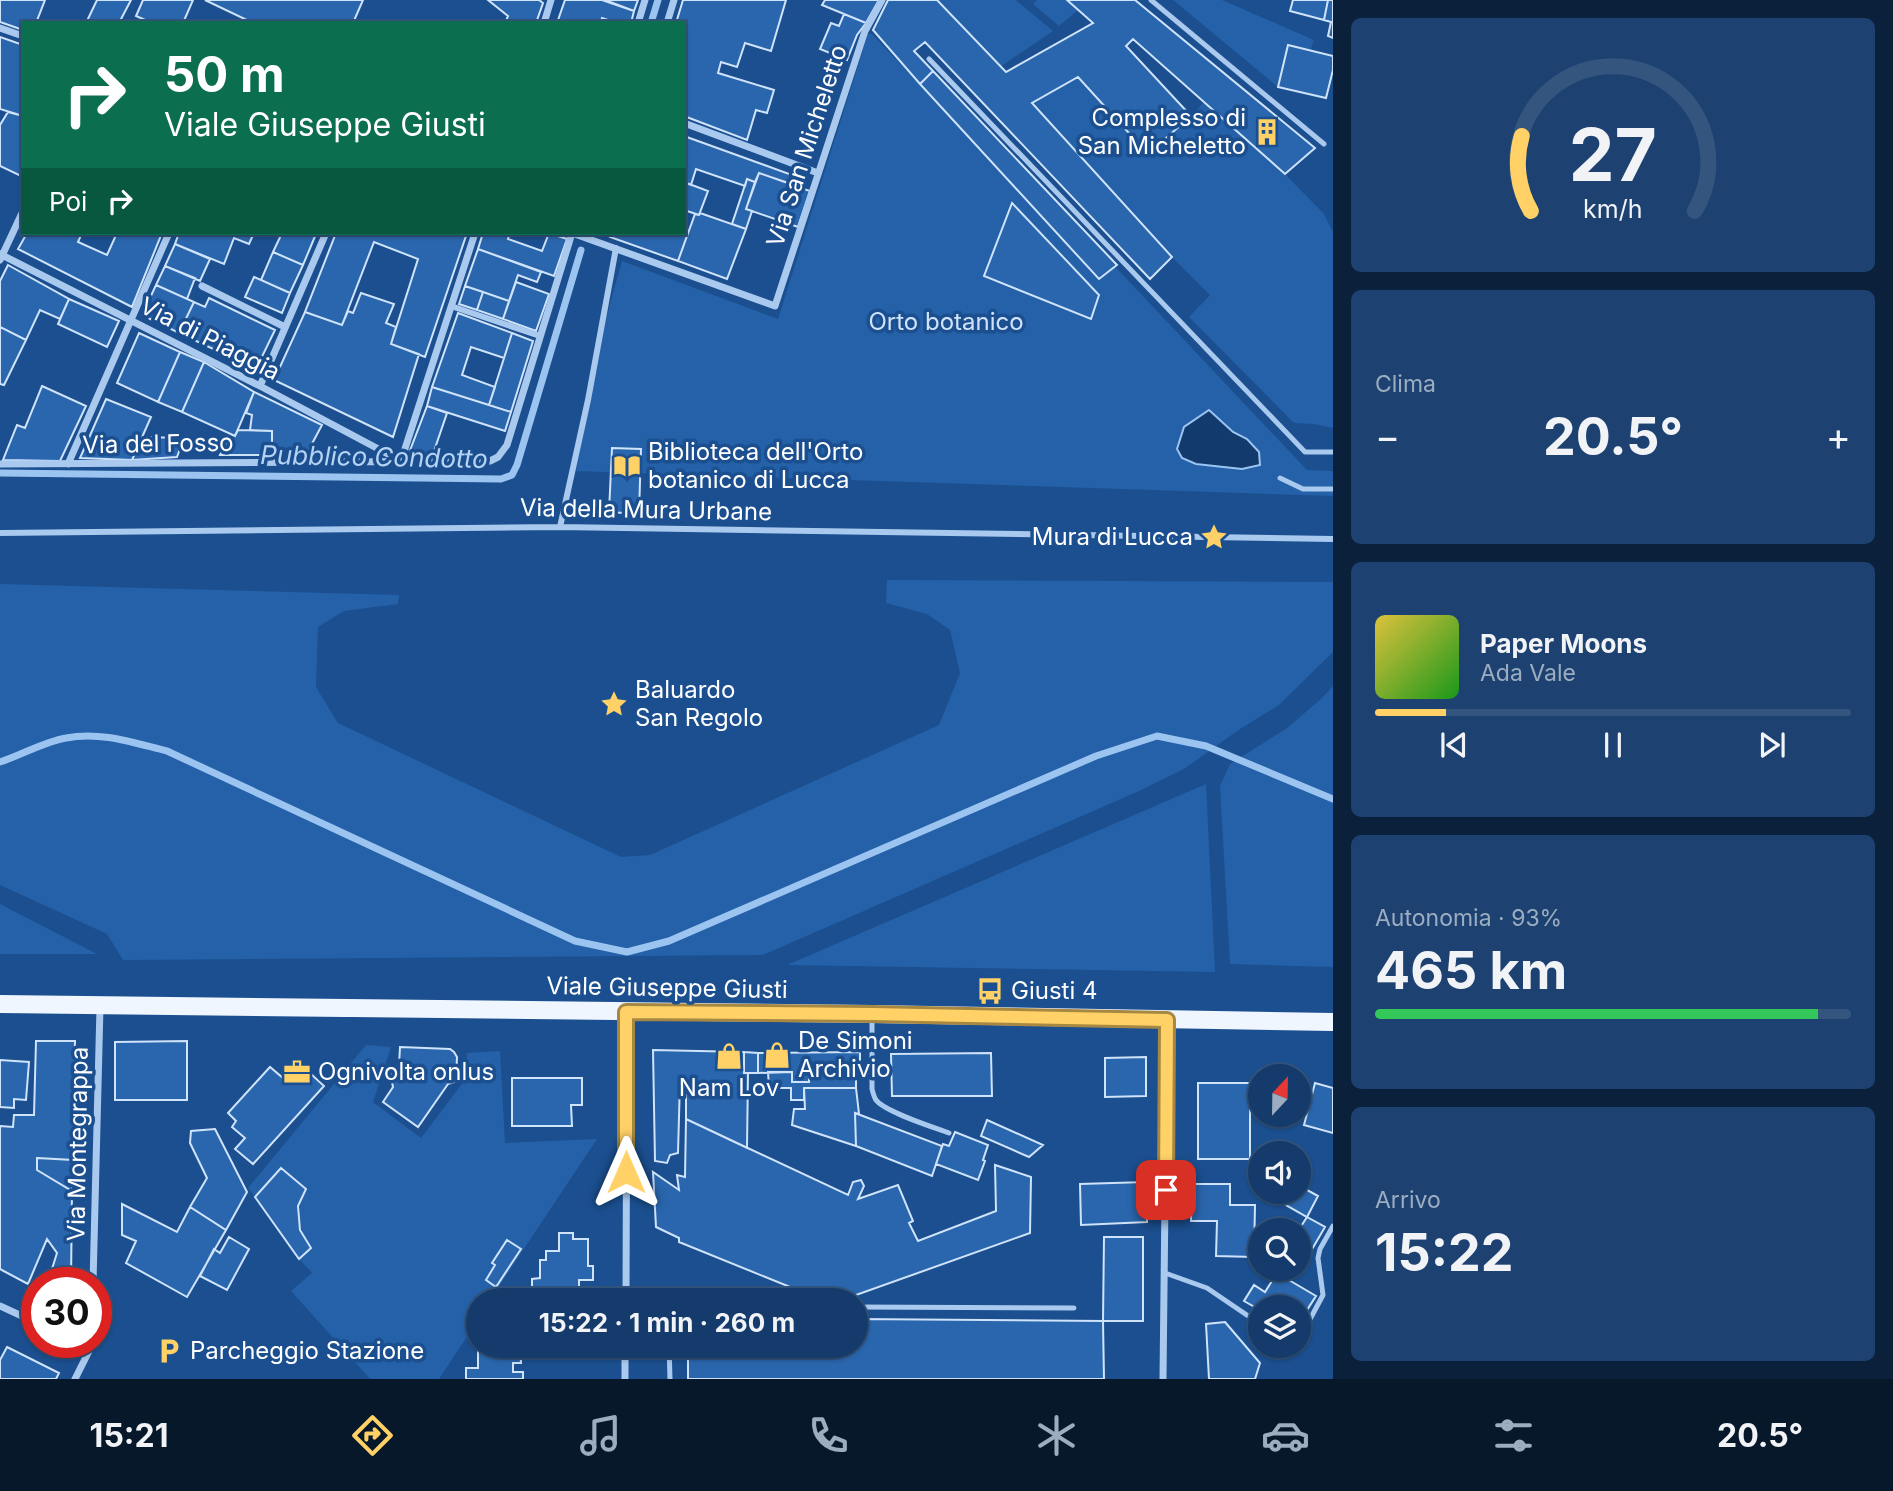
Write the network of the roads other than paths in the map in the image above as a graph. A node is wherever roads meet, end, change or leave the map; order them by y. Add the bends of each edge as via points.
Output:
1 (645, 0) edge
2 (674, 0) edge
3 (882, 0) edge
4 (1151, 0) edge
5 (549, 1) edge
6 (544, 21) edge
7 (639, 21) edge
8 (668, 21) edge
9 (0, 28) edge
10 (21, 35) edge
11 (929, 59) dead end
12 (686, 125) edge
13 (1324, 144) dead end
14 (818, 173) junction
15 (21, 215) edge
16 (168, 235) edge
17 (325, 235) edge
18 (474, 235) edge
19 (573, 235) edge
20 (579, 235) edge
21 (600, 235) edge
22 (595, 241) junction
23 (616, 248) junction
24 (1, 256) edge
25 (202, 286) dead end
26 (451, 306) junction
27 (131, 321) junction
28 (285, 327) junction
29 (540, 336) junction
30 (260, 386) junction
31 (1333, 452) edge
32 (401, 461) junction
33 (0, 464) edge
34 (68, 464) junction
35 (1280, 478) dead end
36 (1333, 489) edge
37 (560, 527) junction
38 (0, 533) edge
39 (1333, 539) edge
40 (0, 1004) edge
41 (100, 1006) junction
42 (626, 1012) junction
43 (872, 1014) junction
44 (1167, 1020) junction
45 (1333, 1022) edge
46 (949, 1133) dead end
47 (1333, 1226) edge
48 (93, 1267) edge
49 (1165, 1273) junction
50 (626, 1288) edge
51 (0, 1306) edge
52 (868, 1307) edge
53 (1074, 1308) dead end
54 (21, 1316) edge
55 (1248, 1316) edge
56 (1311, 1317) edge
57 (85, 1358) edge
58 (625, 1358) edge
59 (669, 1358) edge
60 (75, 1379) edge
61 (625, 1379) edge
62 (670, 1379) edge
63 (1163, 1379) edge

1 - 7 street
2 - 8 street
3 - 14 street, Via San Micheletto via 865,31
4 - 13 lane
5 - 6 street
9 - 10 street
11 - 31 lane via 1305,452
12 - 14 street
14 - 23 street, Via San Micheletto via 775,306
15 - 24 street
16 - 27 street
17 - 28 street
18 - 26 street
19 - 29 street, Via del Fosso
20 - 22 street
21 - 22 street
22 - 23 street
23 - 37 street
24 - 27 street, Via di Piaggia
25 - 28 street
26 - 29 street
26 - 32 street
27 - 30 street, Via di Piaggia
27 - 34 street
28 - 30 street
29 - 32 street, Via del Fosso via 507,445 498,457 489,461
30 - 32 street, Via di Piaggia
32 - 34 street, Via del Fosso
33 - 34 street, Via del Fosso
35 - 36 lane via 1303,489
37 - 38 street, Via della Mura Urbane
37 - 39 street, Via della Mura Urbane
40 - 41 main road, Viale Giuseppe Giusti
41 - 42 main road, Viale Giuseppe Giusti
41 - 48 street, Via Montegrappa
42 - 43 main road, Viale Giuseppe Giusti
42 - 50 street
43 - 44 main road, Viale Giuseppe Giusti
43 - 46 lane via 875,1098 882,1106
44 - 45 main road, Viale Giuseppe Giusti
44 - 49 street
47 - 56 lane via 1320,1249 1323,1295
49 - 55 lane via 1207,1288
49 - 63 street
51 - 54 street
52 - 53 lane
57 - 60 street
58 - 61 street
59 - 62 lane

